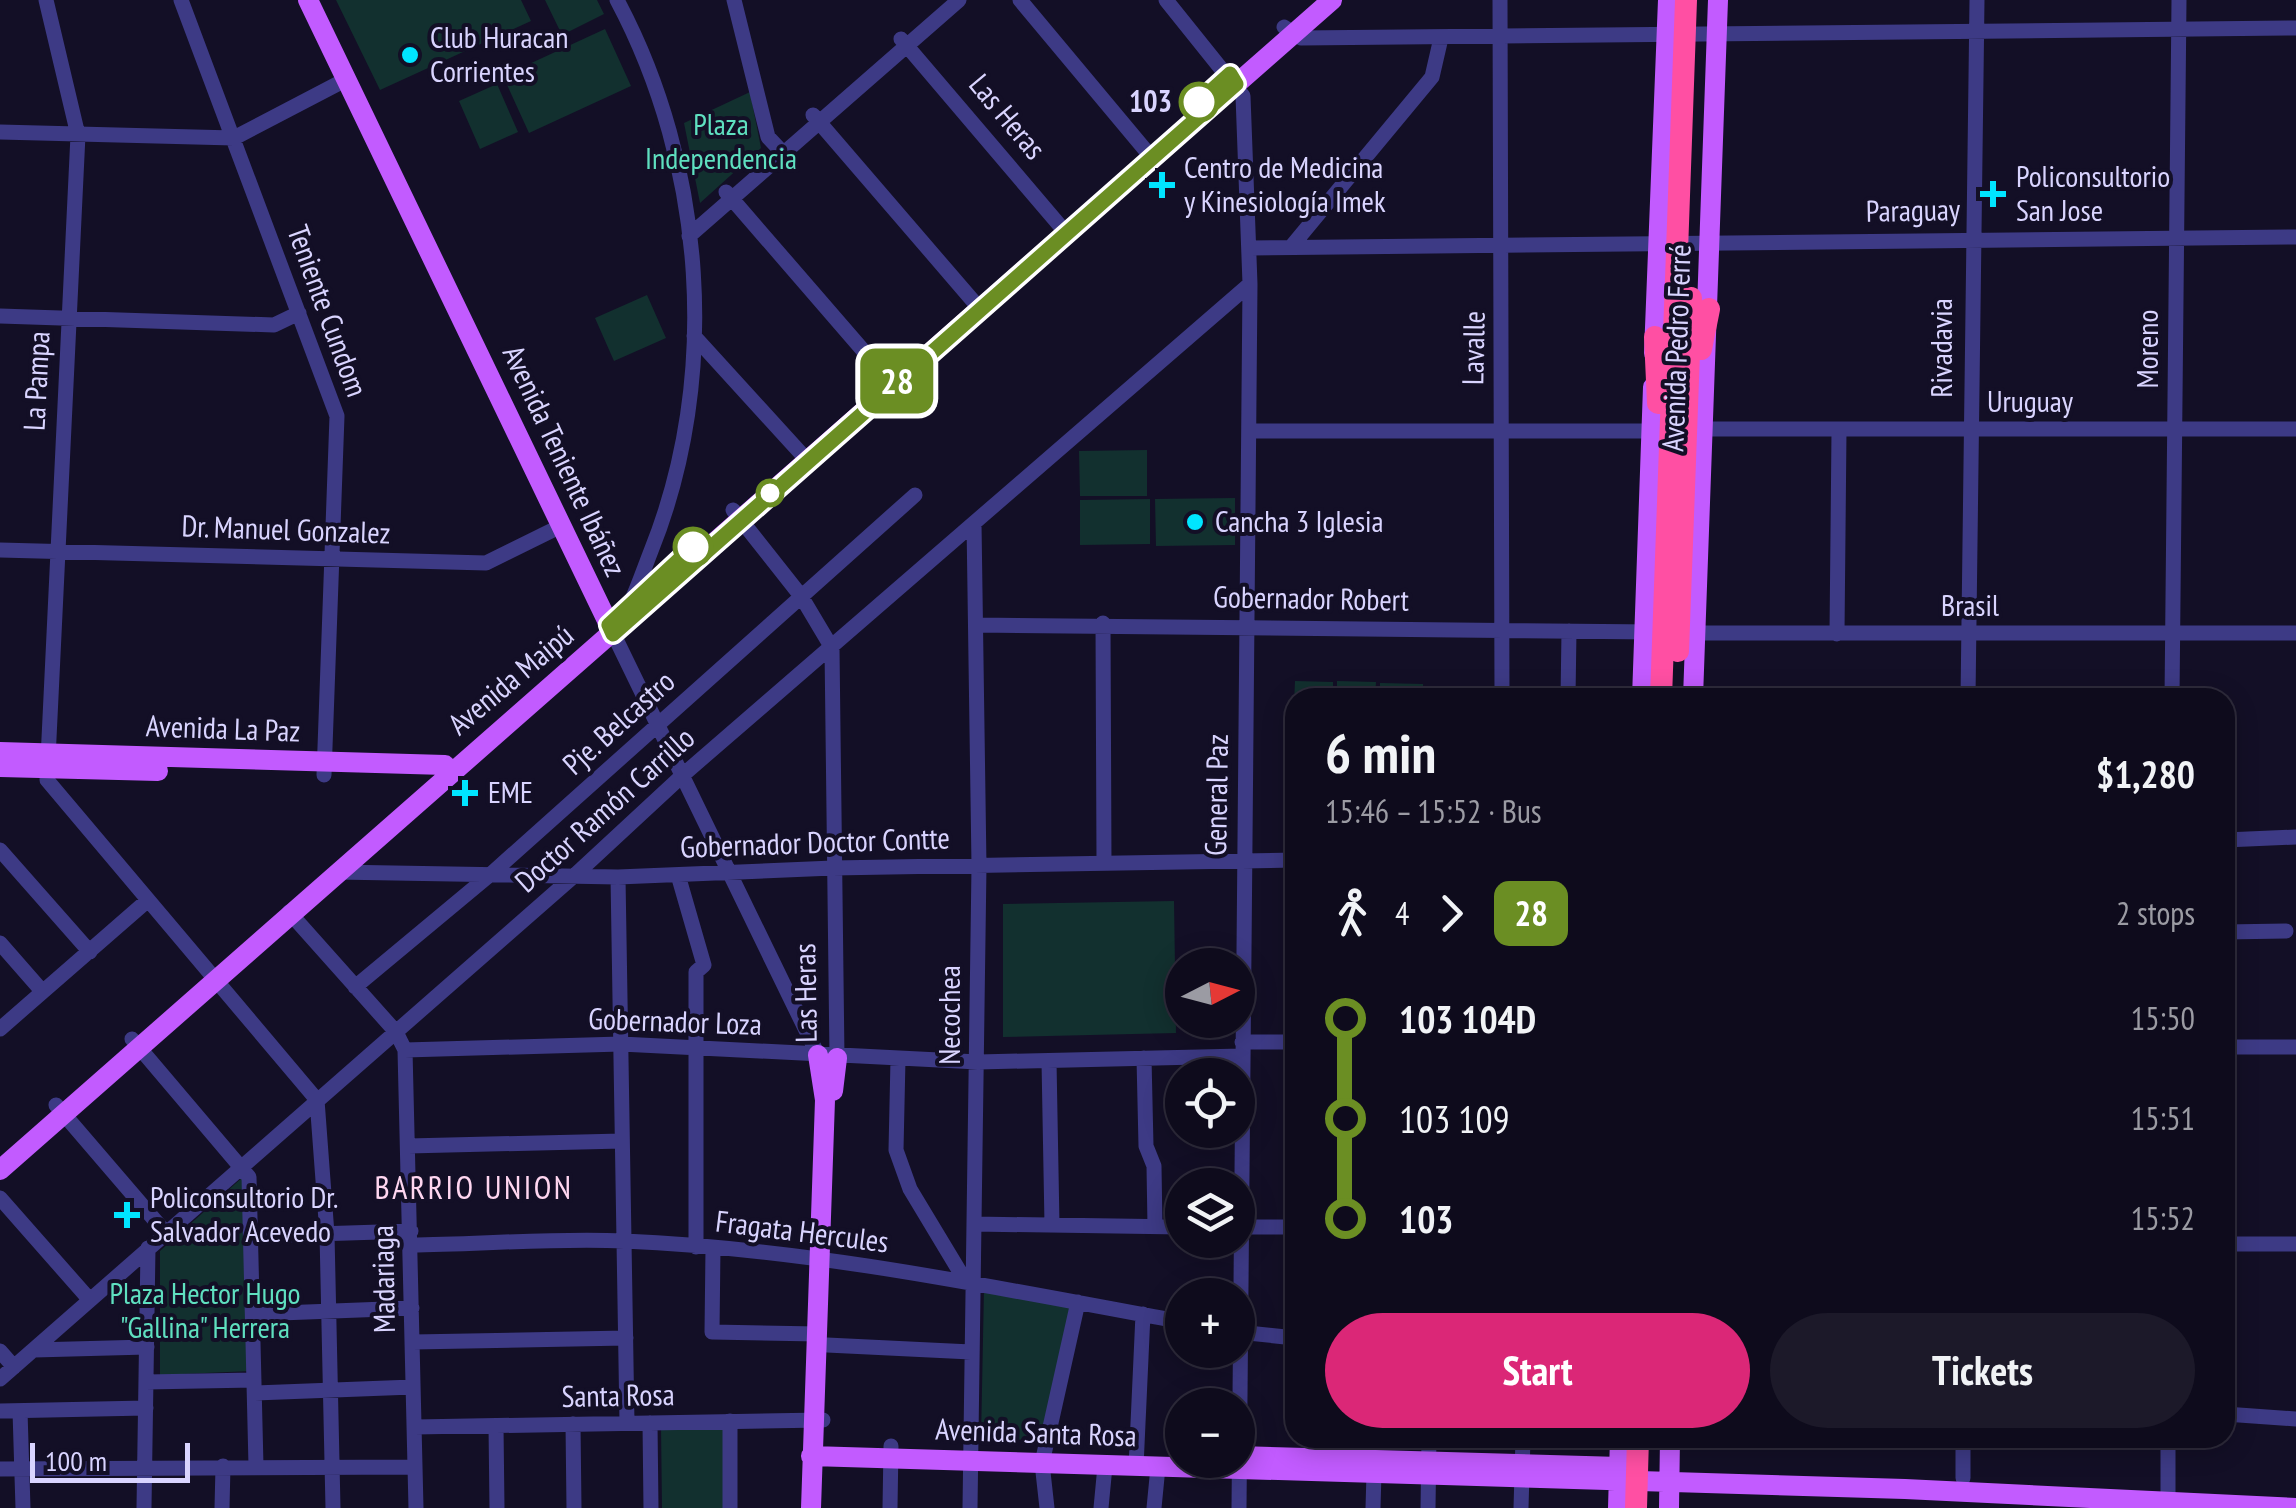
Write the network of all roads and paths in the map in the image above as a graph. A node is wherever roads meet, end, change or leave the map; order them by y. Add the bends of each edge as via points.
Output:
1 (46, 0) edge
2 (181, 0) edge
3 (308, 0) edge
4 (617, 0) edge
5 (734, 0) edge
6 (944, 0) edge
7 (959, 0) edge
8 (1020, 0) edge
9 (1166, 0) edge
10 (1500, 0) edge
11 (1668, 0) edge
12 (1686, 0) edge
13 (1700, 0) edge
14 (1718, 0) edge
15 (1977, 0) edge
16 (2179, 0) edge
17 (1322, 2) edge
18 (2296, 28) edge
19 (1977, 29) junction
20 (2178, 30) junction
21 (1289, 31) junction
22 (1692, 36) junction
23 (1501, 37) junction
24 (1441, 38) junction
25 (904, 43) junction
26 (345, 80) junction
27 (1233, 80) junction
28 (816, 118) junction
29 (0, 132) edge
30 (78, 135) junction
31 (234, 138) junction
32 (780, 149) junction
33 (1148, 154) junction
34 (728, 194) junction
35 (688, 229) junction
36 (1063, 230) junction
37 (1971, 237) junction
38 (2296, 237) edge
39 (2176, 239) junction
40 (1685, 245) junction
41 (1503, 246) junction
42 (1250, 248) junction
43 (1291, 248) junction
44 (1250, 284) junction
45 (976, 305) junction
46 (1709, 310) junction
47 (299, 313) junction
48 (0, 316) edge
49 (68, 318) junction
50 (694, 336) junction
51 (1655, 337) junction
52 (889, 381) junction
53 (1501, 429) junction
54 (1705, 429) junction
55 (1969, 429) junction
56 (2296, 429) edge
57 (2176, 430) junction
58 (1249, 431) junction
59 (1652, 431) junction
60 (1839, 432) junction
61 (1688, 447) junction
62 (804, 456) junction
63 (915, 495) dead end
64 (737, 514) junction
65 (974, 523) junction
66 (561, 526) junction
67 (1665, 536) junction
68 (0, 550) edge
69 (57, 552) junction
70 (332, 559) junction
71 (801, 596) junction
72 (630, 606) junction
73 (1103, 623) junction
74 (978, 625) junction
75 (1246, 625) junction
76 (611, 629) junction
77 (1503, 629) junction
78 (1568, 631) junction
79 (1670, 633) junction
80 (2296, 633) edge
81 (1838, 634) junction
82 (1969, 634) junction
83 (2172, 634) junction
84 (832, 648) junction
85 (1502, 688) edge
86 (1568, 688) edge
87 (1646, 688) edge
88 (1662, 688) edge
89 (1675, 688) edge
90 (1689, 688) edge
91 (1968, 688) edge
92 (2172, 688) edge
93 (658, 725) junction
94 (0, 752) edge
95 (47, 761) junction
96 (0, 767) edge
97 (324, 768) junction
98 (439, 774) junction
99 (684, 774) junction
100 (2296, 838) edge
101 (2235, 840) edge
102 (1244, 860) junction
103 (1285, 860) edge
104 (4, 862) edge
105 (1104, 862) junction
106 (979, 866) junction
107 (833, 868) junction
108 (336, 872) junction
109 (729, 872) junction
110 (492, 873) junction
111 (575, 875) junction
112 (678, 875) junction
113 (618, 877) junction
114 (148, 900) junction
115 (289, 912) junction
116 (2286, 931) dead end
117 (2235, 932) edge
118 (0, 943) edge
119 (90, 952) junction
120 (212, 976) junction
121 (355, 986) junction
122 (42, 992) junction
123 (0, 1029) edge
124 (396, 1032) junction
125 (136, 1043) junction
126 (1285, 1043) edge
127 (621, 1044) junction
128 (2235, 1047) edge
129 (2296, 1047) edge
130 (694, 1049) junction
131 (1242, 1049) junction
132 (406, 1050) junction
133 (827, 1056) junction
134 (1144, 1058) junction
135 (898, 1059) junction
136 (1049, 1061) junction
137 (978, 1062) junction
138 (318, 1100) junction
139 (60, 1109) junction
140 (622, 1141) junction
141 (408, 1146) junction
142 (0, 1155) edge
143 (244, 1168) junction
144 (1240, 1168) edge
145 (0, 1170) edge
146 (0, 1198) edge
147 (974, 1224) junction
148 (1052, 1225) junction
149 (1255, 1226) edge
150 (1285, 1226) edge
151 (1155, 1227) junction
152 (1165, 1227) edge
153 (166, 1232) junction
154 (327, 1234) junction
155 (251, 1236) junction
156 (411, 1238) junction
157 (623, 1240) junction
158 (2235, 1244) edge
159 (2296, 1244) edge
160 (696, 1247) junction
161 (148, 1248) junction
162 (713, 1248) junction
163 (824, 1260) junction
164 (970, 1282) junction
165 (89, 1299) junction
166 (1078, 1302) junction
167 (412, 1308) junction
168 (330, 1311) junction
169 (254, 1314) junction
170 (1143, 1314) junction
171 (1165, 1319) edge
172 (1255, 1334) edge
173 (1285, 1337) edge
174 (626, 1338) junction
175 (822, 1340) junction
176 (413, 1342) junction
177 (147, 1347) junction
178 (34, 1350) junction
179 (0, 1351) edge
180 (972, 1352) junction
181 (14, 1367) junction
182 (0, 1379) edge
183 (146, 1382) junction
184 (254, 1386) junction
185 (413, 1387) junction
186 (331, 1389) junction
187 (146, 1408) junction
188 (0, 1411) edge
189 (20, 1411) junction
190 (2235, 1415) edge
191 (2296, 1419) edge
192 (818, 1420) junction
193 (730, 1421) junction
194 (650, 1423) junction
195 (573, 1424) junction
196 (627, 1424) junction
197 (496, 1426) junction
198 (415, 1427) junction
199 (1430, 1448) edge
200 (1523, 1448) edge
201 (1627, 1448) edge
202 (1640, 1448) edge
203 (1651, 1448) edge
204 (1663, 1448) edge
205 (1963, 1448) edge
206 (2168, 1448) edge
207 (817, 1450) junction
208 (891, 1452) junction
209 (970, 1455) junction
210 (1165, 1456) edge
211 (1334, 1456) edge
212 (1045, 1457) junction
213 (1255, 1459) edge
214 (1137, 1460) junction
215 (144, 1466) junction
216 (223, 1466) junction
217 (256, 1466) junction
218 (1105, 1466) junction
219 (334, 1467) junction
220 (1165, 1467) edge
221 (1429, 1467) junction
222 (415, 1468) junction
223 (1158, 1468) junction
224 (0, 1469) edge
225 (22, 1469) junction
226 (1522, 1470) junction
227 (1374, 1472) junction
228 (1645, 1475) junction
229 (1239, 1478) edge
230 (1963, 1478) junction
231 (2296, 1496) edge
232 (2168, 1498) edge
233 (22, 1508) edge
234 (144, 1508) edge
235 (222, 1508) edge
236 (333, 1508) edge
237 (416, 1508) edge
238 (497, 1508) edge
239 (574, 1508) edge
240 (651, 1508) edge
241 (730, 1508) edge
242 (810, 1508) edge
243 (821, 1508) edge
244 (890, 1508) edge
245 (970, 1508) edge
246 (1047, 1508) edge
247 (1101, 1508) edge
248 (1154, 1508) edge
249 (1238, 1508) edge
250 (1373, 1508) edge
251 (1428, 1508) edge
252 (1521, 1508) edge
253 (1618, 1508) edge
254 (1636, 1508) edge
255 (1650, 1508) edge
256 (1669, 1508) edge
257 (2296, 1508) edge

1 - 30 street, La Pampa
2 - 31 street, Teniente Cundom
3 - 26 main road, Avenida Teniente Ibáñez
4 - 35 street via 659,100
5 - 32 street via 768,136
6 - 25 street
7 - 25 street
8 - 33 street
9 - 27 street
10 - 23 street, Lavalle
11 - 22 main road, Avenida Pedro Ferré
12 - 22 highway, Avenida Pedro Ferré
13 - 22 highway, Avenida Pedro Ferré
14 - 22 main road, Avenida Pedro Ferré
15 - 19 street, Rivadavia
16 - 20 street, Moreno
17 - 21 main road, Avenida Maipú
18 - 20 street
19 - 20 street
19 - 22 street
19 - 37 street, Rivadavia
20 - 39 street, Moreno
21 - 24 street via 1301,38
21 - 27 main road, Avenida Maipú
22 - 23 street
22 - 40 highway, Avenida Pedro Ferré
22 - 40 main road, Avenida Pedro Ferré
23 - 24 street
23 - 41 street, Lavalle
24 - 43 street via 1432,77
25 - 28 street
25 - 36 street, Las Heras
26 - 31 street
26 - 66 main road, Avenida Teniente Ibáñez
27 - 33 main road, Avenida Maipú
27 - 42 street, General Paz via 1246,108
28 - 32 street
28 - 45 street
29 - 30 street
30 - 31 street
30 - 49 street, La Pampa
31 - 47 street, Teniente Cundom
32 - 34 street
33 - 36 main road, Avenida Maipú
34 - 35 street
34 - 52 street
35 - 50 street
36 - 45 main road, Avenida Maipú
37 - 39 street, Paraguay
37 - 40 street, Paraguay
37 - 55 street, Rivadavia
38 - 39 street, Paraguay
39 - 57 street, Moreno
40 - 41 street, Paraguay
40 - 46 main road, Avenida Pedro Ferré
40 - 51 main road, Avenida Pedro Ferré
40 - 61 highway, Avenida Pedro Ferré
40 - 67 highway, Avenida Pedro Ferré
41 - 43 street, Paraguay
41 - 53 street, Lavalle
42 - 43 street, Paraguay
42 - 44 street, General Paz
44 - 58 street, General Paz
44 - 65 street, Doctor Ramón Carrillo
45 - 52 main road, Avenida Maipú
46 - 54 main road, Avenida Pedro Ferré
46 - 61 highway
47 - 49 street via 274,324
47 - 70 street, Teniente Cundom via 337,416
48 - 49 street
49 - 69 street, La Pampa
50 - 62 street
50 - 72 street via 678,466
51 - 59 main road, Avenida Pedro Ferré
51 - 67 highway
52 - 62 main road, Avenida Maipú
53 - 58 street
53 - 59 street
53 - 77 street, Lavalle
54 - 60 street, Uruguay
54 - 79 main road, Avenida Pedro Ferré
55 - 57 street, Uruguay
55 - 60 street, Uruguay
55 - 82 street, Rivadavia
56 - 57 street, Uruguay
57 - 83 street, Moreno
58 - 75 street, General Paz
59 - 79 main road, Avenida Pedro Ferré
60 - 81 street
61 - 79 highway, Avenida Pedro Ferré
62 - 64 main road, Avenida Maipú
63 - 71 street, Pje. Belcastro
64 - 71 street
64 - 72 main road, Avenida Maipú
64 - 76 main road, Avenida Maipú
65 - 74 street, Necochea
65 - 84 street, Doctor Ramón Carrillo
66 - 70 street, Dr. Manuel Gonzalez via 486,563
66 - 76 main road, Avenida Teniente Ibáñez
67 - 79 highway, Avenida Pedro Ferré
68 - 69 street, Dr. Manuel Gonzalez
69 - 70 street, Dr. Manuel Gonzalez
69 - 95 street, La Pampa
70 - 97 street, Teniente Cundom
71 - 84 street
71 - 93 street, Pje. Belcastro
72 - 76 main road, Avenida Maipú
73 - 74 street, Gobernador Robert
73 - 75 street, Gobernador Robert
73 - 105 street
74 - 106 street, Necochea
75 - 77 street, Gobernador Robert
75 - 102 street, General Paz
76 - 93 street, Avenida Teniente Ibáñez
76 - 98 main road, Avenida Maipú
77 - 78 street, Gobernador Robert
77 - 85 street, Lavalle
78 - 79 street, Gobernador Robert
78 - 86 street
79 - 81 street, Brasil
79 - 87 main road, Avenida Pedro Ferré
79 - 88 highway, Avenida Pedro Ferré
79 - 89 highway, Avenida Pedro Ferré
79 - 90 main road, Avenida Pedro Ferré
80 - 83 street, Brasil
81 - 82 street, Brasil
82 - 83 street, Brasil
82 - 91 street, Rivadavia
83 - 92 street, Moreno
84 - 99 street, Doctor Ramón Carrillo
84 - 107 street, Las Heras
93 - 99 street, Avenida Teniente Ibáñez
93 - 110 street, Pje. Belcastro
94 - 95 main road, Avenida La Paz
95 - 96 main road, Avenida La Paz
95 - 97 main road, Avenida La Paz
95 - 114 street via 46,780
97 - 98 main road, Avenida La Paz
98 - 108 main road, Avenida Maipú
98 - 120 main road, Avenida Maipú
99 - 109 street, Avenida Teniente Ibáñez
99 - 111 street, Doctor Ramón Carrillo
100 - 101 street
102 - 103 street, Gobernador Doctor Contte
102 - 105 street, Gobernador Doctor Contte
102 - 131 street, General Paz
104 - 119 street
105 - 106 street, Gobernador Doctor Contte
106 - 107 street, Gobernador Doctor Contte
106 - 137 street, Necochea
107 - 109 street, Gobernador Doctor Contte
107 - 133 street, Las Heras
108 - 110 street, Gobernador Doctor Contte
108 - 115 main road, Avenida Maipú
109 - 112 street, Gobernador Doctor Contte
109 - 133 street, Avenida Teniente Ibáñez
110 - 111 street, Gobernador Doctor Contte
110 - 121 street, Pje. Belcastro
111 - 113 street, Gobernador Doctor Contte
111 - 124 street, Doctor Ramón Carrillo
112 - 113 street, Gobernador Doctor Contte
112 - 130 street via 704,965 696,972
113 - 127 street
114 - 119 street
114 - 120 street
115 - 120 main road, Avenida Maipú
115 - 121 street, Madariaga
116 - 117 street
118 - 122 street
119 - 122 street
120 - 125 main road, Avenida Maipú
120 - 138 street
121 - 124 street, Madariaga
122 - 123 street
124 - 132 street, Madariaga
124 - 138 street, Doctor Ramón Carrillo
125 - 139 main road, Avenida Maipú
125 - 143 street
126 - 131 street, Gobernador Loza
127 - 130 street, Gobernador Loza
127 - 132 street, Gobernador Loza
127 - 140 street
128 - 129 street
130 - 133 street, Gobernador Loza
130 - 160 street
131 - 134 street, Gobernador Loza
131 - 144 street, General Paz
132 - 141 street, Madariaga
133 - 135 street, Gobernador Loza
133 - 163 main road, Las Heras
134 - 136 street, Gobernador Loza
134 - 151 street
135 - 137 street, Gobernador Loza
135 - 164 street via 896,1150 910,1189
136 - 137 street, Gobernador Loza
136 - 148 street
137 - 147 street, Necochea
138 - 143 street, Doctor Ramón Carrillo
138 - 154 street
139 - 142 main road, Avenida Maipú
139 - 145 main road, Avenida Maipú
139 - 153 street
140 - 141 street
140 - 157 street
141 - 156 street, Madariaga
143 - 153 street, Doctor Ramón Carrillo
143 - 155 street
146 - 165 street
147 - 148 street
147 - 164 street, Necochea
148 - 151 street
149 - 150 street
151 - 152 street
153 - 161 street, Doctor Ramón Carrillo
154 - 155 street, Fragata Hercules
154 - 156 street, Fragata Hercules
154 - 168 street
155 - 169 street
156 - 157 street, Fragata Hercules
156 - 167 street, Madariaga
157 - 160 street, Fragata Hercules
157 - 174 street
158 - 159 street
160 - 162 street, Fragata Hercules
161 - 165 street, Doctor Ramón Carrillo
161 - 177 street
162 - 163 street, Fragata Hercules
162 - 175 street via 712,1332
163 - 164 street, Fragata Hercules
163 - 175 main road, Las Heras
164 - 166 street, Fragata Hercules
164 - 180 street, Necochea
165 - 178 street, Doctor Ramón Carrillo
166 - 170 street, Fragata Hercules
166 - 212 street
167 - 168 street
167 - 176 street, Madariaga
168 - 169 street
168 - 186 street
169 - 184 street
170 - 171 street, Fragata Hercules
170 - 214 street
172 - 173 street
174 - 176 street
174 - 196 street
175 - 180 street
175 - 192 main road, Las Heras
176 - 185 street, Madariaga
177 - 178 street
177 - 183 street
178 - 181 street, Doctor Ramón Carrillo
179 - 181 street
180 - 209 street, Necochea
181 - 182 street, Doctor Ramón Carrillo
183 - 184 street
183 - 187 street
184 - 186 street
184 - 217 street
185 - 186 street
185 - 198 street, Madariaga
186 - 219 street
187 - 189 street
187 - 215 street
188 - 189 street
189 - 225 street
190 - 191 street
192 - 193 street, Santa Rosa
192 - 207 main road, Las Heras
193 - 194 street, Santa Rosa
193 - 241 street
194 - 196 street, Santa Rosa
194 - 240 street
195 - 196 street, Santa Rosa
195 - 197 street, Santa Rosa
195 - 239 street
197 - 198 street, Santa Rosa
197 - 238 street
198 - 222 street, Madariaga
199 - 221 street
200 - 226 street
201 - 228 main road
202 - 228 highway
203 - 228 highway
204 - 228 main road
205 - 230 street
206 - 232 street
207 - 208 main road, Avenida Santa Rosa
207 - 242 main road, Las Heras
207 - 243 main road, Las Heras
208 - 209 main road, Avenida Santa Rosa
208 - 244 street
209 - 212 main road, Avenida Santa Rosa
209 - 245 street, Necochea
210 - 214 main road, Avenida Santa Rosa
211 - 213 main road, Avenida Santa Rosa
211 - 221 main road, Avenida Santa Rosa
211 - 227 main road, Avenida Santa Rosa
212 - 214 main road, Avenida Santa Rosa
212 - 218 main road, Avenida Santa Rosa
212 - 246 street
214 - 218 main road, Avenida Santa Rosa
214 - 223 main road, Avenida Santa Rosa
215 - 216 street
215 - 225 street
215 - 234 street
216 - 217 street
216 - 235 street
217 - 219 street
218 - 247 street
219 - 222 street
219 - 236 street
220 - 223 main road, Avenida Santa Rosa
221 - 226 main road, Avenida Santa Rosa
221 - 227 main road, Avenida Santa Rosa
221 - 251 street
222 - 237 street, Madariaga
223 - 248 street
224 - 225 street
225 - 233 street
226 - 228 main road, Avenida Santa Rosa
226 - 252 street
227 - 250 street
228 - 230 main road
228 - 232 main road
228 - 253 main road
228 - 254 highway
228 - 255 highway
228 - 256 main road
229 - 249 street, General Paz
230 - 232 main road
231 - 232 main road
232 - 257 main road

